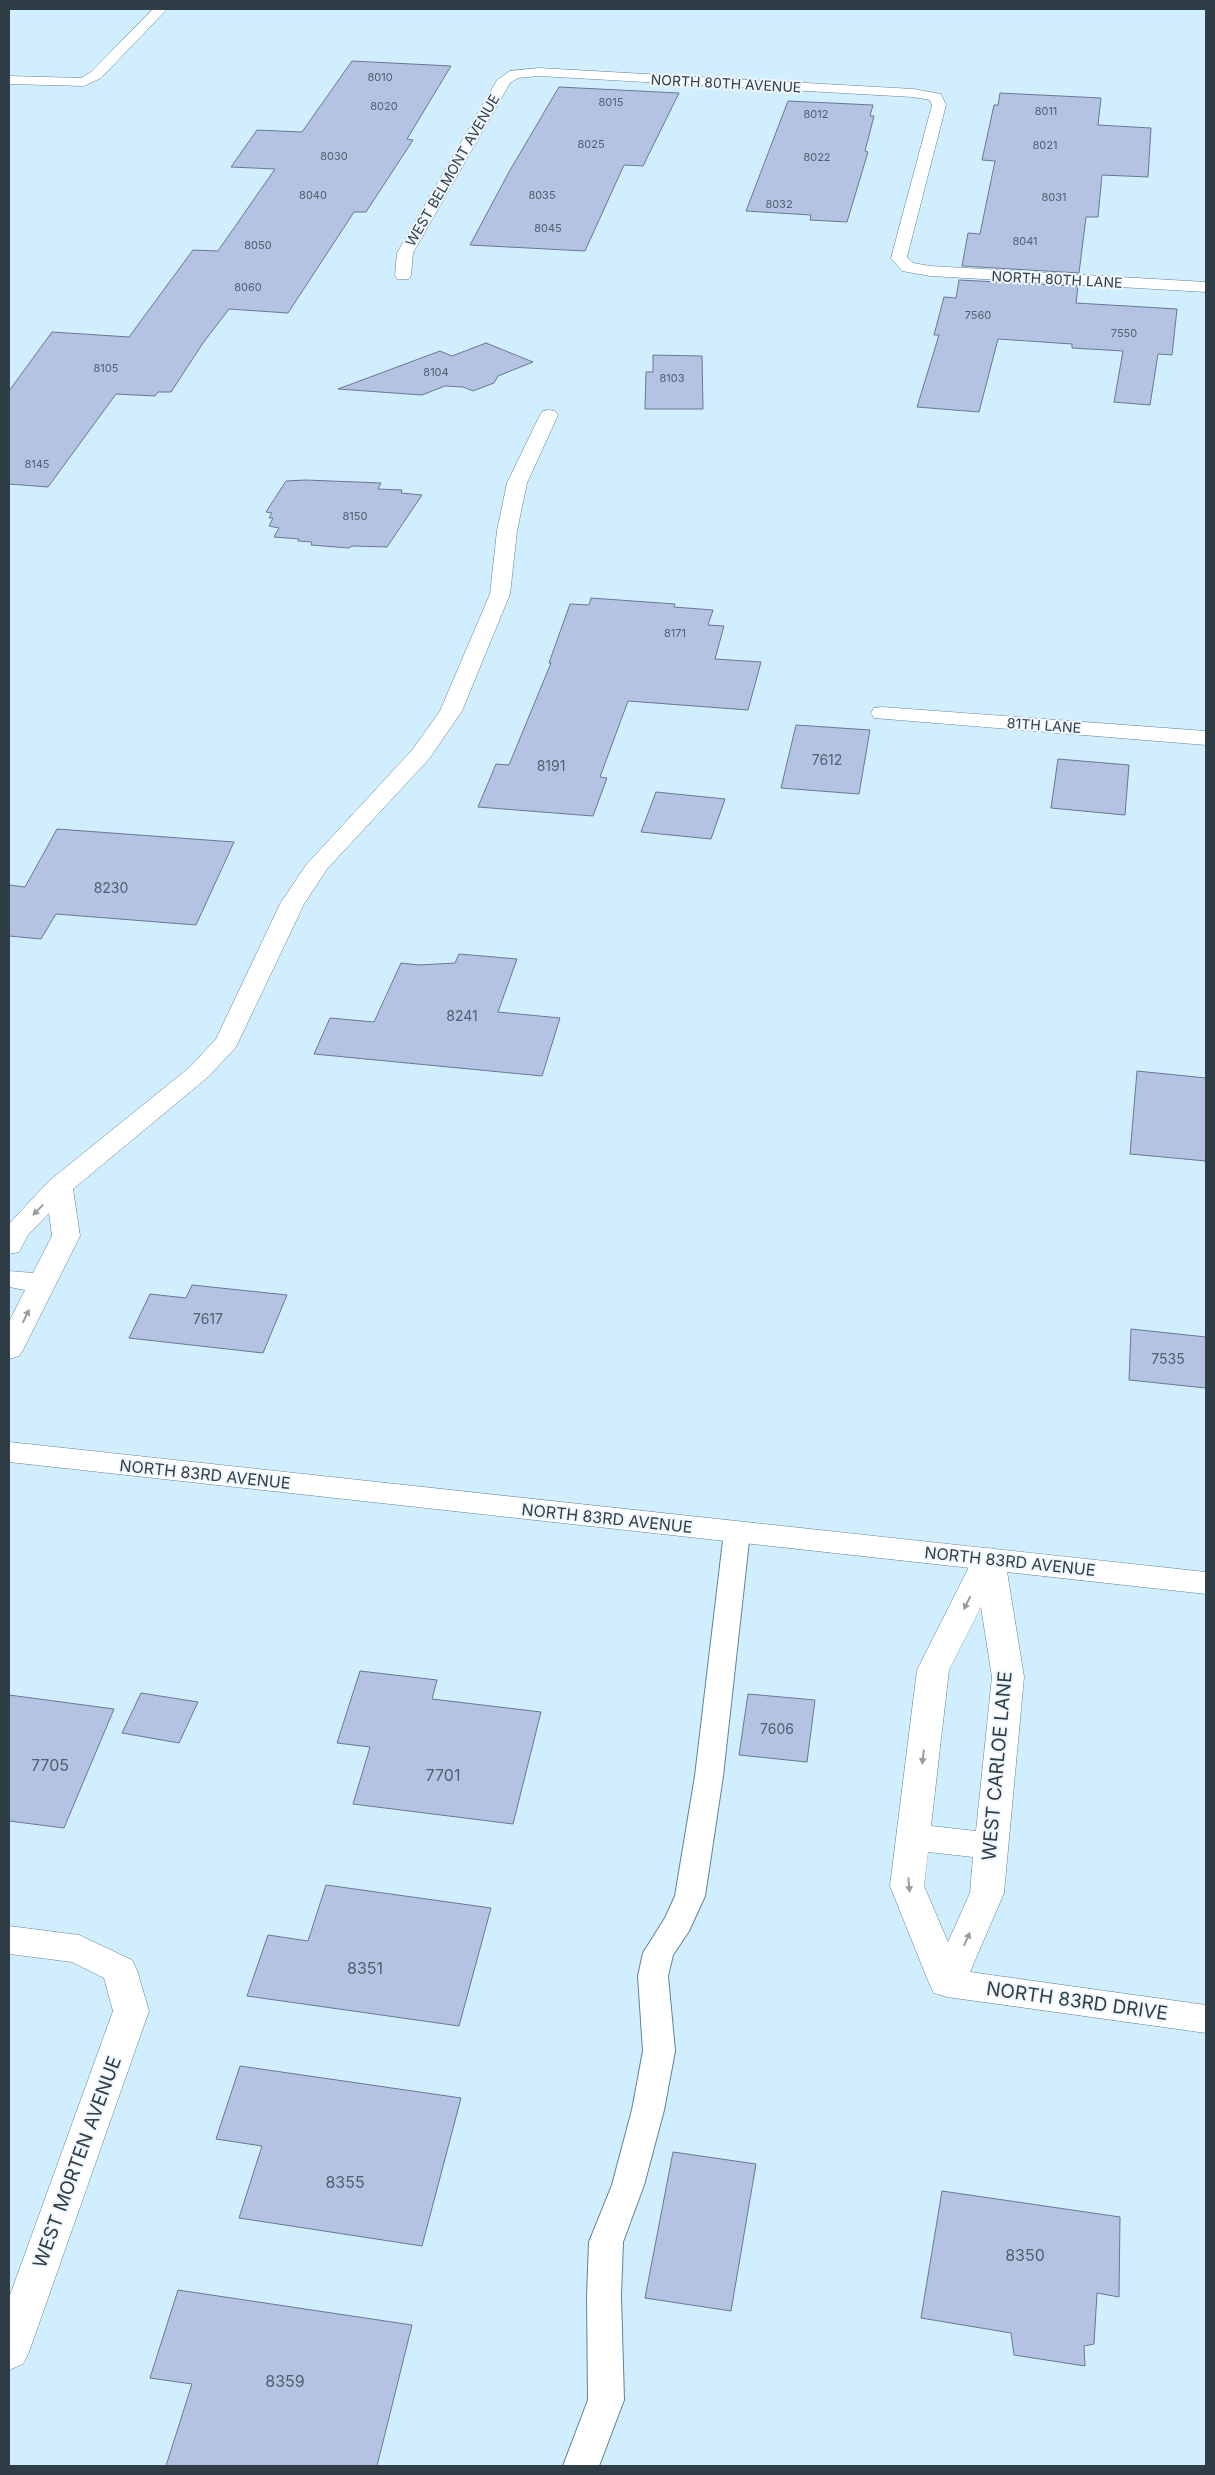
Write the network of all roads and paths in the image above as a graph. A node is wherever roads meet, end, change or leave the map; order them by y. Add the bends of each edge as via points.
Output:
1 (160, 9) edge
2 (515, 74) joint
3 (9, 80) edge
4 (908, 266) joint
5 (403, 275) dead end
6 (1206, 287) edge
7 (549, 415) dead end
8 (882, 713) dead end
9 (1206, 738) edge
10 (59, 1187) junction
11 (9, 1246) edge
12 (9, 1280) edge
13 (42, 1283) junction
14 (9, 1350) edge
15 (9, 1452) edge
16 (737, 1532) junction
17 (989, 1559) junction
18 (1206, 1583) edge
19 (914, 1837) junction
20 (991, 1846) junction
21 (9, 1940) edge
22 (947, 1983) junction
23 (1206, 2018) edge
24 (9, 2352) edge
25 (580, 2466) edge

1 - 3 street via 96,76 84,82
2 - 4 street, NORTH 80TH AVENUE via 539,72 936,97 939,105 899,258
2 - 5 street, WEST BELMONT AVENUE via 504,80 405,252
4 - 6 street, NORTH 80TH LANE via 930,271
7 - 10 street via 517,483 507,531 500,594 451,711 421,754 318,864 292,904 227,1042 200,1072
8 - 9 street, 81TH LANE
10 -> 11 street via 16,1232
10 - 13 street via 66,1236
12 - 13 street
14 -> 13 street
15 - 16 street, NORTH 83RD AVENUE
16 - 17 street, NORTH 83RD AVENUE
16 - 25 lane via 709,1776 690,1896 658,1953 653,1976 659,2051 633,2166 606,2242 606,2400
17 - 18 street, NORTH 83RD AVENUE
17 -> 19 street via 933,1670
17 - 20 street, WEST CARLOE LANE via 1008,1677
19 - 20 street
19 -> 22 street via 907,1886
22 -> 20 street, WEST CARLOE LANE via 987,1893
21 - 24 street, WEST MORTEN AVENUE via 79,1949 119,1970 131,2011
22 - 23 street, NORTH 83RD DRIVE

